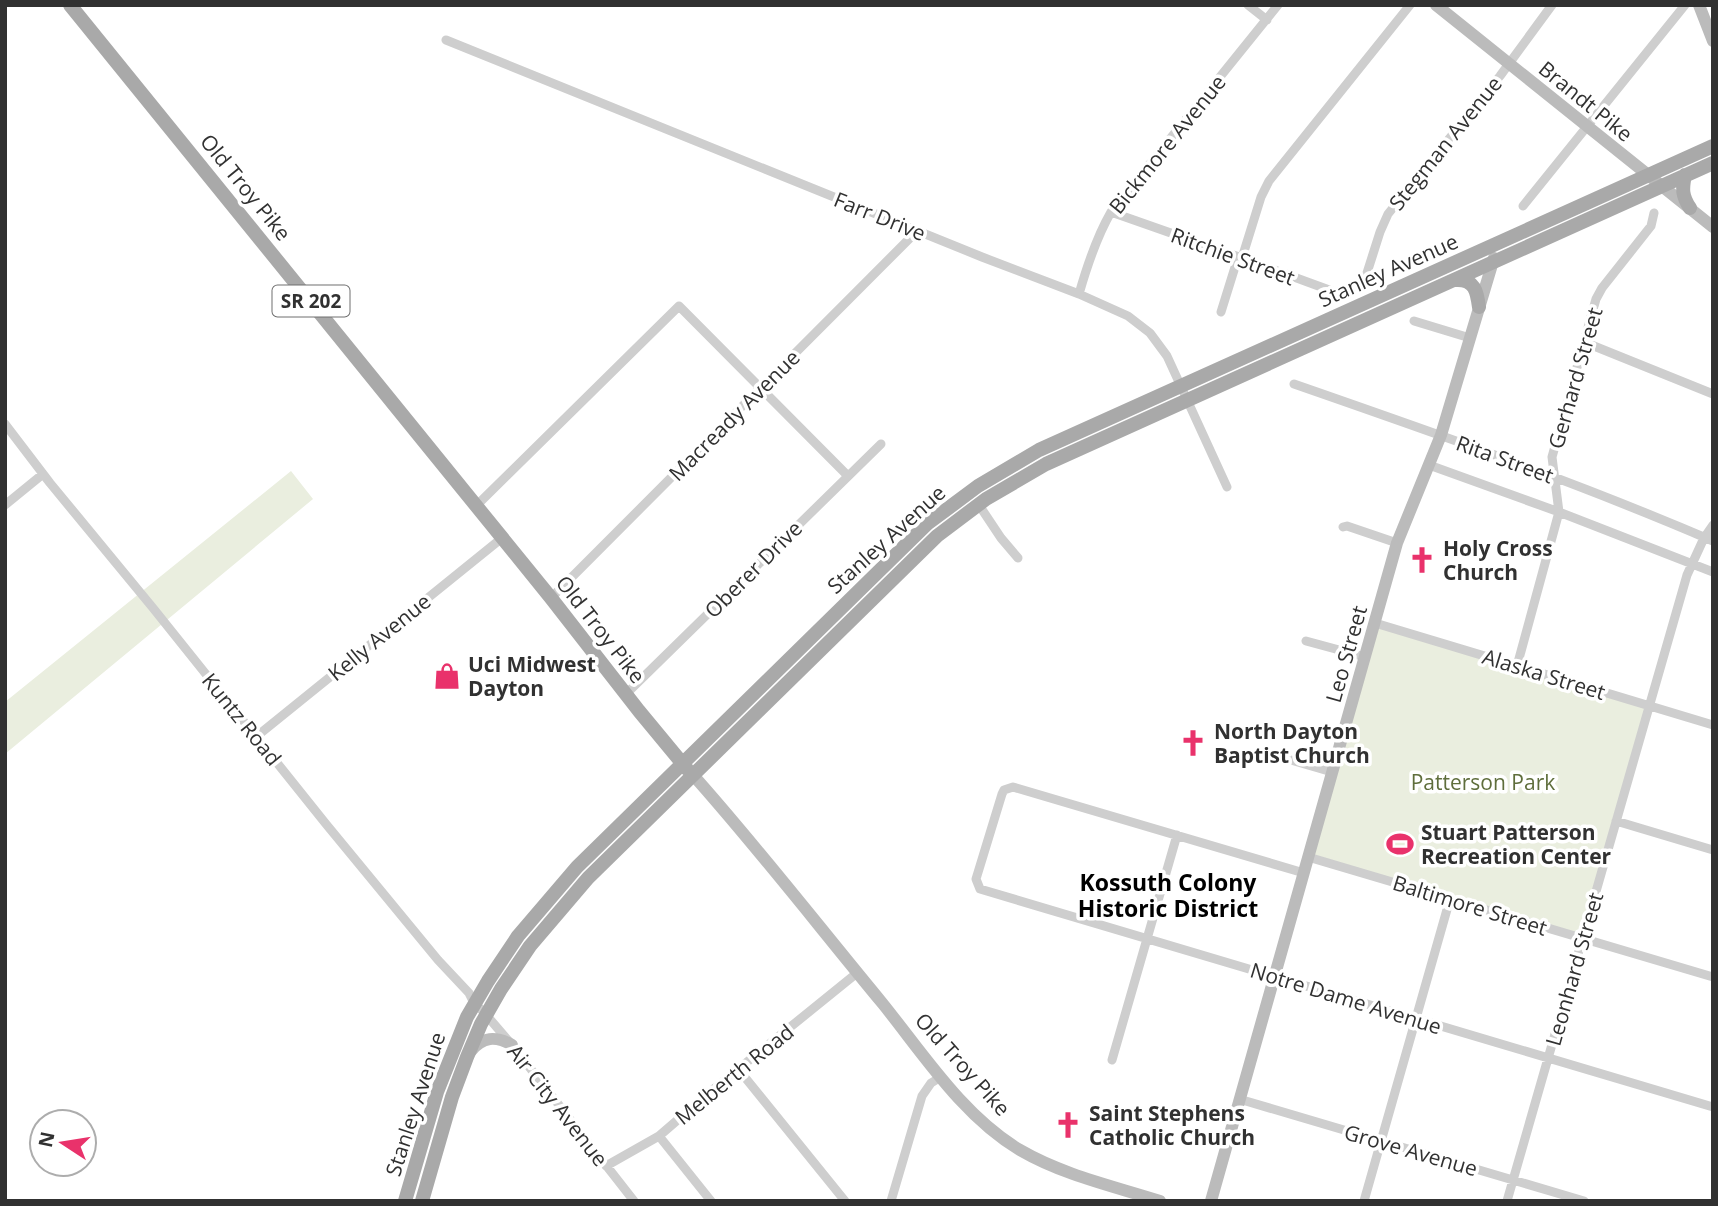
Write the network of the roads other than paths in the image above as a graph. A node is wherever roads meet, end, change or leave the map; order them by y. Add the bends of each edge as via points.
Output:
1 (70, 5) edge
2 (1248, 5) edge
3 (1278, 5) edge
4 (1410, 5) edge
5 (1436, 5) edge
6 (1552, 5) edge
7 (1685, 5) edge
8 (1699, 5) edge
9 (1266, 20) junction
10 (446, 40) dead end
11 (1713, 41) edge
12 (1508, 64) junction
13 (1587, 127) junction
14 (1713, 146) edge
15 (1713, 163) edge
16 (1647, 175) junction
17 (1685, 175) junction
18 (1661, 186) junction
19 (1523, 206) dead end
20 (1690, 208) junction
21 (1111, 212) junction
22 (1654, 213) dead end
23 (1713, 227) edge
24 (916, 231) junction
25 (1498, 244) junction
26 (1242, 258) junction
27 (1492, 264) junction
28 (1455, 280) junction
29 (1356, 289) joint
30 (1079, 295) junction
31 (1479, 307) junction
32 (1221, 312) dead end
33 (1414, 321) dead end
34 (1470, 338) junction
35 (1584, 342) junction
36 (1294, 384) dead end
37 (1181, 386) junction
38 (760, 388) junction
39 (1713, 394) edge
40 (1187, 400) junction
41 (5, 424) edge
42 (1441, 435) junction
43 (881, 444) dead end
44 (1429, 465) junction
45 (43, 474) junction
46 (847, 475) junction
47 (1555, 477) junction
48 (1227, 487) dead end
49 (5, 505) edge
50 (979, 505) junction
51 (476, 506) junction
52 (1559, 512) junction
53 (1713, 525) edge
54 (1343, 527) dead end
55 (502, 538) junction
56 (1708, 540) edge
57 (1398, 543) junction
58 (1018, 558) dead end
59 (1693, 564) junction
60 (1713, 572) edge
61 (551, 598) junction
62 (1375, 624) junction
63 (1306, 641) dead end
64 (1365, 657) junction
65 (1517, 666) junction
66 (625, 694) junction
67 (1649, 706) junction
68 (1713, 725) edge
69 (257, 736) junction
70 (1274, 755) dead end
71 (683, 764) junction
72 (1332, 772) junction
73 (693, 775) junction
74 (1616, 821) junction
75 (1177, 835) junction
76 (1713, 850) edge
77 (1308, 857) junction
78 (1304, 873) junction
79 (1450, 899) junction
80 (1147, 939) junction
81 (1583, 939) junction
82 (857, 973) junction
83 (1274, 977) junction
84 (1713, 977) edge
85 (481, 1010) junction
86 (1416, 1019) junction
87 (512, 1045) junction
88 (467, 1057) junction
89 (1548, 1058) junction
90 (1112, 1060) dead end
91 (738, 1069) junction
92 (941, 1077) junction
93 (1239, 1099) junction
94 (1713, 1107) edge
95 (659, 1136) junction
96 (1381, 1141) junction
97 (606, 1167) junction
98 (1513, 1180) junction
99 (405, 1201) edge
100 (422, 1201) edge
101 (634, 1201) edge
102 (711, 1201) edge
103 (845, 1201) edge
104 (891, 1201) edge
105 (1160, 1201) edge
106 (1211, 1201) edge
107 (1364, 1201) edge
108 (1507, 1201) edge
109 (1584, 1201) edge

1 - 51 main road, Old Troy Pike / SR 202
2 - 9 street
3 - 9 street, Bickmore Avenue
4 - 26 street via 1269,181
5 - 12 main road, Brandt Pike
6 - 12 street, Stegman Avenue
7 - 13 street
8 - 11 main road
9 - 21 street, Bickmore Avenue
10 - 24 street, Farr Drive
12 - 13 main road, Brandt Pike
12 - 29 street, Stegman Avenue via 1388,214 1366,276
13 - 16 main road, Brandt Pike
13 - 19 street
14 - 16 main road, Stanley Avenue
15 - 17 main road, Stanley Avenue
16 - 18 main road, Brandt Pike
16 - 25 main road, Stanley Avenue
17 - 18 main road, Stanley Avenue
17 - 20 main road via 1683,197
18 - 20 main road, Brandt Pike
18 - 27 main road, Stanley Avenue
20 - 23 main road, Brandt Pike
21 - 26 street, Ritchie Street
21 - 30 street, Bickmore Avenue via 1096,241
22 - 35 street, Gerhard Street via 1651,226 1596,299
24 - 30 street, Farr Drive
24 - 38 street, Macready Avenue
25 - 27 main road, Leo Street
25 - 37 main road, Stanley Avenue
26 - 29 street, Ritchie Street via 1332,291
26 - 32 street
27 - 28 main road, Stanley Avenue
27 - 31 main road, Leo Street
28 - 31 main road via 1472,284
28 - 40 main road, Stanley Avenue
30 - 37 street, Farr Drive via 1116,309 1150,333
31 - 34 main road, Leo Street
33 - 34 street
34 - 42 main road, Leo Street
35 - 39 street
35 - 47 street, Gerhard Street via 1552,457
36 - 42 street, Rita Street
37 - 40 street, Farr Drive
37 - 71 main road, Stanley Avenue via 1038,450 927,524
38 - 46 street
38 - 51 street via 679,306
38 - 61 street, Macready Avenue
40 - 48 street, Farr Drive
40 - 50 main road, Stanley Avenue via 1046,464
41 - 45 street, Kuntz Road
42 - 44 main road, Leo Street
42 - 47 street, Rita Street
43 - 46 street, Oberer Drive
44 - 52 street, Rita Street
44 - 57 main road, Leo Street
45 - 49 street
45 - 69 street, Kuntz Road
46 - 66 street, Oberer Drive
47 - 52 street, Gerhard Street
47 - 56 street, Rita Street
50 - 58 street
50 - 73 main road, Stanley Avenue via 937,536
51 - 55 main road, Old Troy Pike / SR 202
52 - 59 street, Rita Street
52 - 65 street
53 - 56 street, Leonhard Street
54 - 57 street
55 - 61 main road, Old Troy Pike / SR 202
55 - 69 street, Kelly Avenue
56 - 59 street, Leonhard Street
57 - 62 main road, Leo Street
59 - 60 street, Rita Street
59 - 67 street, Leonhard Street
61 - 66 main road, Old Troy Pike / SR 202
62 - 64 main road, Leo Street
62 - 65 street, Alaska Street
63 - 64 street
64 - 72 main road, Leo Street
65 - 67 street, Alaska Street
66 - 71 main road, Old Troy Pike / SR 202
67 - 68 street, Alaska Street
67 - 74 street, Leonhard Street
69 - 85 street, Kuntz Road
70 - 72 street
71 - 73 main road, Old Troy Pike / SR 202
71 - 85 main road, Stanley Avenue via 577,867 517,936 488,981
72 - 77 main road, Leo Street
73 - 82 main road, Old Troy Pike / SR 202
73 - 85 main road, Stanley Avenue via 588,878
74 - 76 street
74 - 81 street, Leonhard Street
75 - 78 street
75 - 80 street
75 - 80 street, Notre Dame Avenue via 1008,788 1002,794 976,879 980,889
77 - 78 main road, Leo Street
77 - 79 street, Baltimore Street
78 - 83 main road, Leo Street
79 - 81 street, Baltimore Street
79 - 86 street
80 - 83 street, Notre Dame Avenue
80 - 90 street
81 - 84 street, Baltimore Street
81 - 89 street, Leonhard Street
82 - 91 street, Melberth Road
82 - 92 main road, Old Troy Pike / SR 202
83 - 86 street, Notre Dame Avenue
83 - 93 main road, Leo Street
85 - 87 street, Air City Avenue
85 - 88 main road, Stanley Avenue
85 - 99 main road, Stanley Avenue via 467,1017 437,1092
86 - 89 street, Notre Dame Avenue
86 - 96 street
87 - 88 main road via 503,1040 481,1040
87 - 97 street, Air City Avenue
88 - 100 main road, Stanley Avenue
89 - 94 street, Notre Dame Avenue
89 - 98 street, Leonhard Street
91 - 95 street, Melberth Road
91 - 103 street
92 - 104 street via 922,1096
92 - 105 main road, Old Troy Pike / SR 202 via 978,1118 1018,1149 1061,1170
93 - 96 street, Grove Avenue
93 - 106 main road, Leo Street
95 - 97 street, Melberth Road
95 - 102 street
96 - 98 street, Grove Avenue
96 - 107 street
97 - 101 street, Air City Avenue
98 - 108 street, Leonhard Street
98 - 109 street, Grove Avenue

